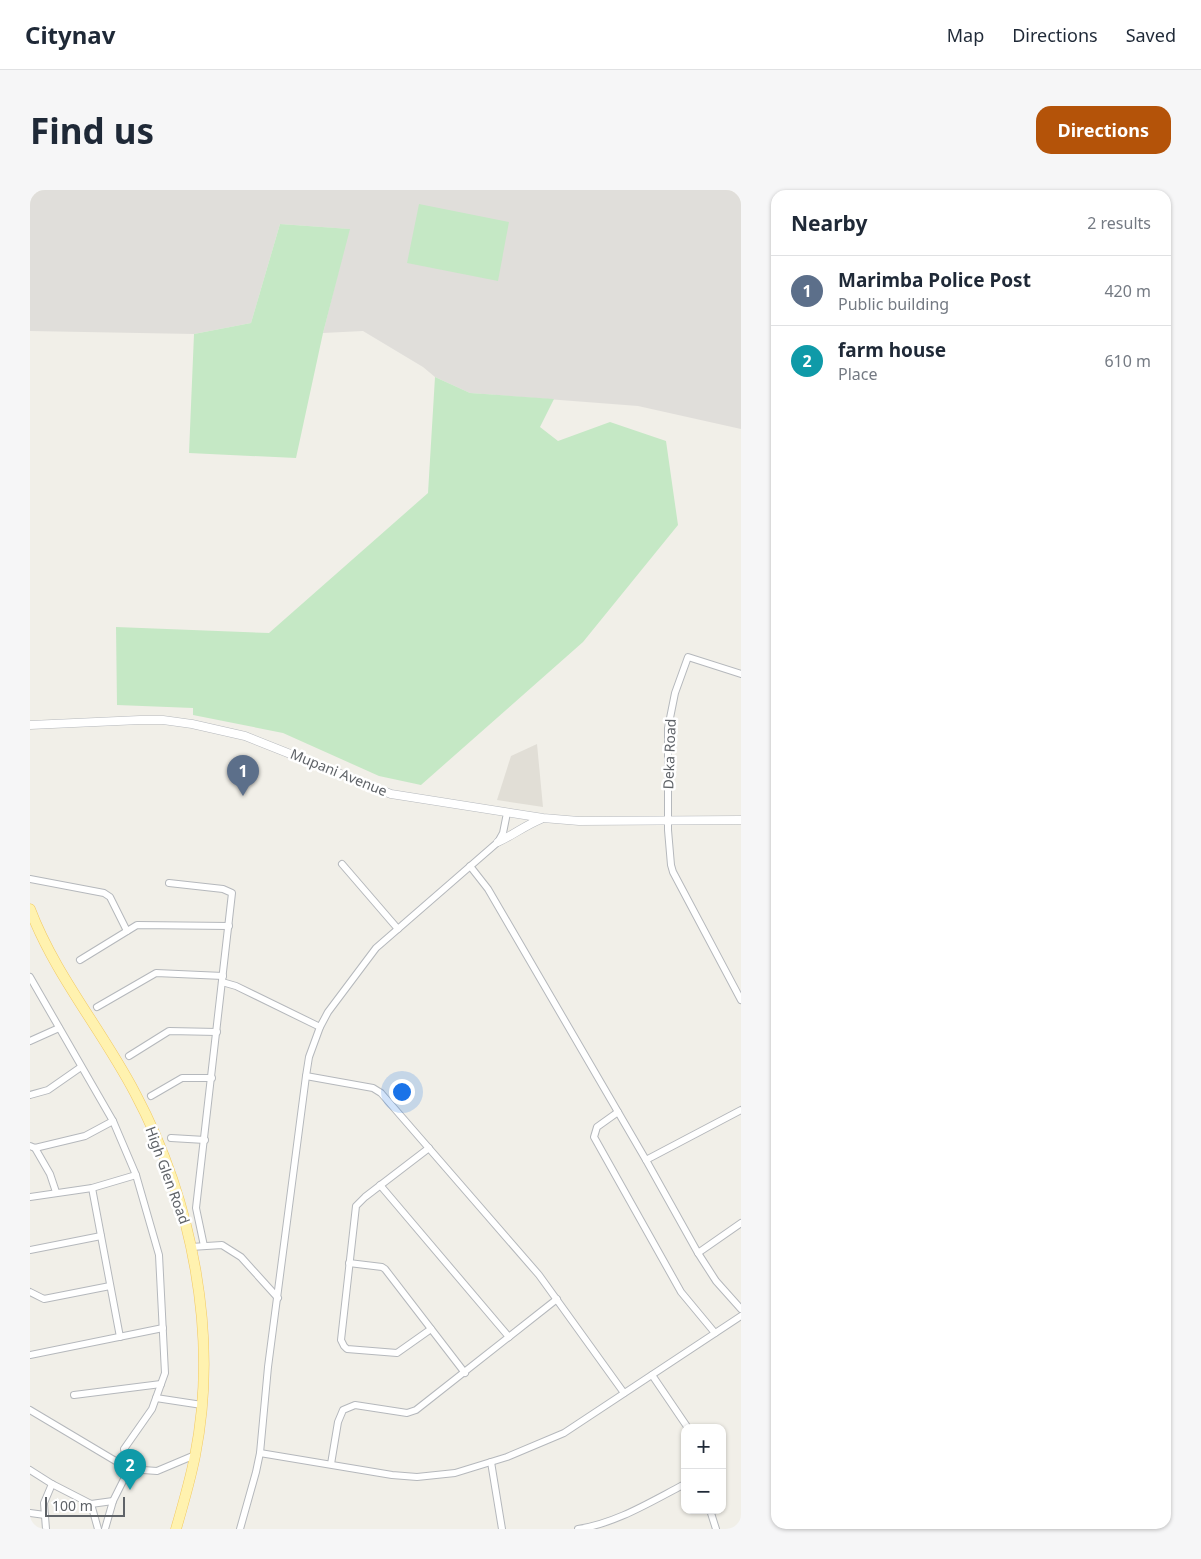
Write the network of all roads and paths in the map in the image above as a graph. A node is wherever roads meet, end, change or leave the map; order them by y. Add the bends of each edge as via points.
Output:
1 (741, 674) edge
2 (30, 725) edge
3 (507, 813) junction
4 (543, 818) junction
5 (668, 820) junction
6 (741, 820) edge
7 (498, 842) junction
8 (342, 864) dead end
9 (470, 866) junction
10 (30, 879) edge
11 (169, 883) dead end
12 (30, 908) edge
13 (229, 926) junction
14 (398, 929) junction
15 (127, 932) junction
16 (80, 960) dead end
17 (30, 976) edge
18 (223, 979) junction
19 (741, 1000) edge
20 (97, 1007) dead end
21 (320, 1027) junction
22 (59, 1028) junction
23 (217, 1032) junction
24 (30, 1041) edge
25 (129, 1056) dead end
26 (81, 1067) junction
27 (306, 1076) junction
28 (212, 1078) junction
29 (30, 1095) edge
30 (151, 1096) dead end
31 (741, 1110) edge
32 (618, 1112) junction
33 (113, 1121) junction
34 (171, 1138) dead end
35 (205, 1140) junction
36 (33, 1147) edge
37 (429, 1148) junction
38 (646, 1160) junction
39 (136, 1175) junction
40 (380, 1186) junction
41 (92, 1188) junction
42 (56, 1192) junction
43 (30, 1197) edge
44 (741, 1223) edge
45 (101, 1236) junction
46 (204, 1246) junction
47 (191, 1247) junction
48 (30, 1250) edge
49 (698, 1254) junction
50 (349, 1263) junction
51 (110, 1286) junction
52 (30, 1292) edge
53 (278, 1298) junction
54 (556, 1299) junction
55 (741, 1309) edge
56 (741, 1316) edge
57 (163, 1328) junction
58 (431, 1329) junction
59 (715, 1333) junction
60 (120, 1337) junction
61 (509, 1338) junction
62 (30, 1355) edge
63 (465, 1373) junction
64 (652, 1375) junction
65 (161, 1384) junction
66 (624, 1393) junction
67 (74, 1395) dead end
68 (156, 1398) junction
69 (202, 1405) junction
70 (30, 1410) edge
71 (685, 1424) edge
72 (260, 1454) junction
73 (195, 1455) junction
74 (491, 1462) junction
75 (331, 1464) junction
76 (128, 1469) junction
77 (30, 1470) edge
78 (52, 1484) junction
79 (681, 1486) edge
80 (113, 1502) junction
81 (91, 1504) junction
82 (30, 1513) edge
83 (711, 1514) edge
84 (45, 1515) junction
85 (46, 1529) edge
86 (98, 1529) edge
87 (105, 1529) edge
88 (176, 1529) edge
89 (240, 1529) edge
90 (502, 1529) edge
91 (578, 1529) edge
92 (716, 1529) edge

1 - 5 street, Deka Road via 688,657 675,693 668,728
2 - 3 street, Mupani Avenue via 152,720 192,724 245,736 391,794
3 - 4 street, Mupani Avenue
3 - 7 street
4 - 5 street, Mupani Avenue
4 - 7 street
5 - 6 street, Mupani Avenue
5 - 19 street via 672,872
7 - 9 street
8 - 14 street
9 - 14 street
9 - 32 street via 488,889
10 - 15 street via 104,893 110,897
11 - 13 street via 228,890 232,893
12 - 47 main road, High Glen Road via 54,962 135,1092 159,1143 182,1206
13 - 15 street via 137,925
13 - 18 street
14 - 21 street via 376,948
15 - 16 street
17 - 22 street
18 - 20 street via 156,973
18 - 21 street
18 - 23 street
21 - 27 street
22 - 24 street
22 - 26 street
23 - 25 street via 168,1031
23 - 28 street
26 - 29 street via 48,1090
26 - 33 street
27 - 37 street via 380,1092
27 - 53 street
28 - 30 street via 182,1078
28 - 35 street
31 - 38 street
32 - 38 street
32 - 59 street via 597,1127 594,1137 681,1292
33 - 36 street via 85,1136
33 - 39 street
34 - 35 street
35 - 46 street via 196,1208
36 - 42 street via 50,1174
37 - 40 street
37 - 54 street via 540,1275
38 - 49 street
39 - 41 street
39 - 57 street via 159,1255
40 - 50 street via 356,1206
40 - 61 street
41 - 42 street
41 - 45 street
42 - 43 street
44 - 49 street
45 - 48 street
45 - 51 street
46 - 47 street
46 - 53 street via 222,1245 241,1257
47 - 69 main road, High Glen Road via 202,1332
49 - 55 street
50 - 58 street via 385,1269
50 - 58 street via 340,1336 347,1349 397,1353
51 - 52 street via 44,1299
51 - 60 street
53 - 72 street
54 - 61 street
54 - 66 street
56 - 59 street
57 - 60 street
57 - 65 street via 165,1373
58 - 63 street
59 - 64 street
60 - 62 street
61 - 63 street
63 - 75 street via 416,1410 407,1413 355,1405 343,1410
64 - 66 street
64 - 71 street
65 - 67 street
65 - 68 street
66 - 74 street via 564,1433
68 - 69 street
68 - 76 street via 124,1449
69 - 73 main road, High Glen Road
70 - 76 street
72 - 75 street
72 - 89 street
73 - 76 street via 156,1471
73 - 88 main road, High Glen Road
74 - 75 street via 455,1473 417,1477
74 - 90 street
76 - 80 street
77 - 78 street
78 - 81 street
78 - 84 street via 44,1503
79 - 91 street via 614,1520
80 - 81 street
80 - 87 street
81 - 86 street
82 - 84 street
83 - 92 street
84 - 85 street

